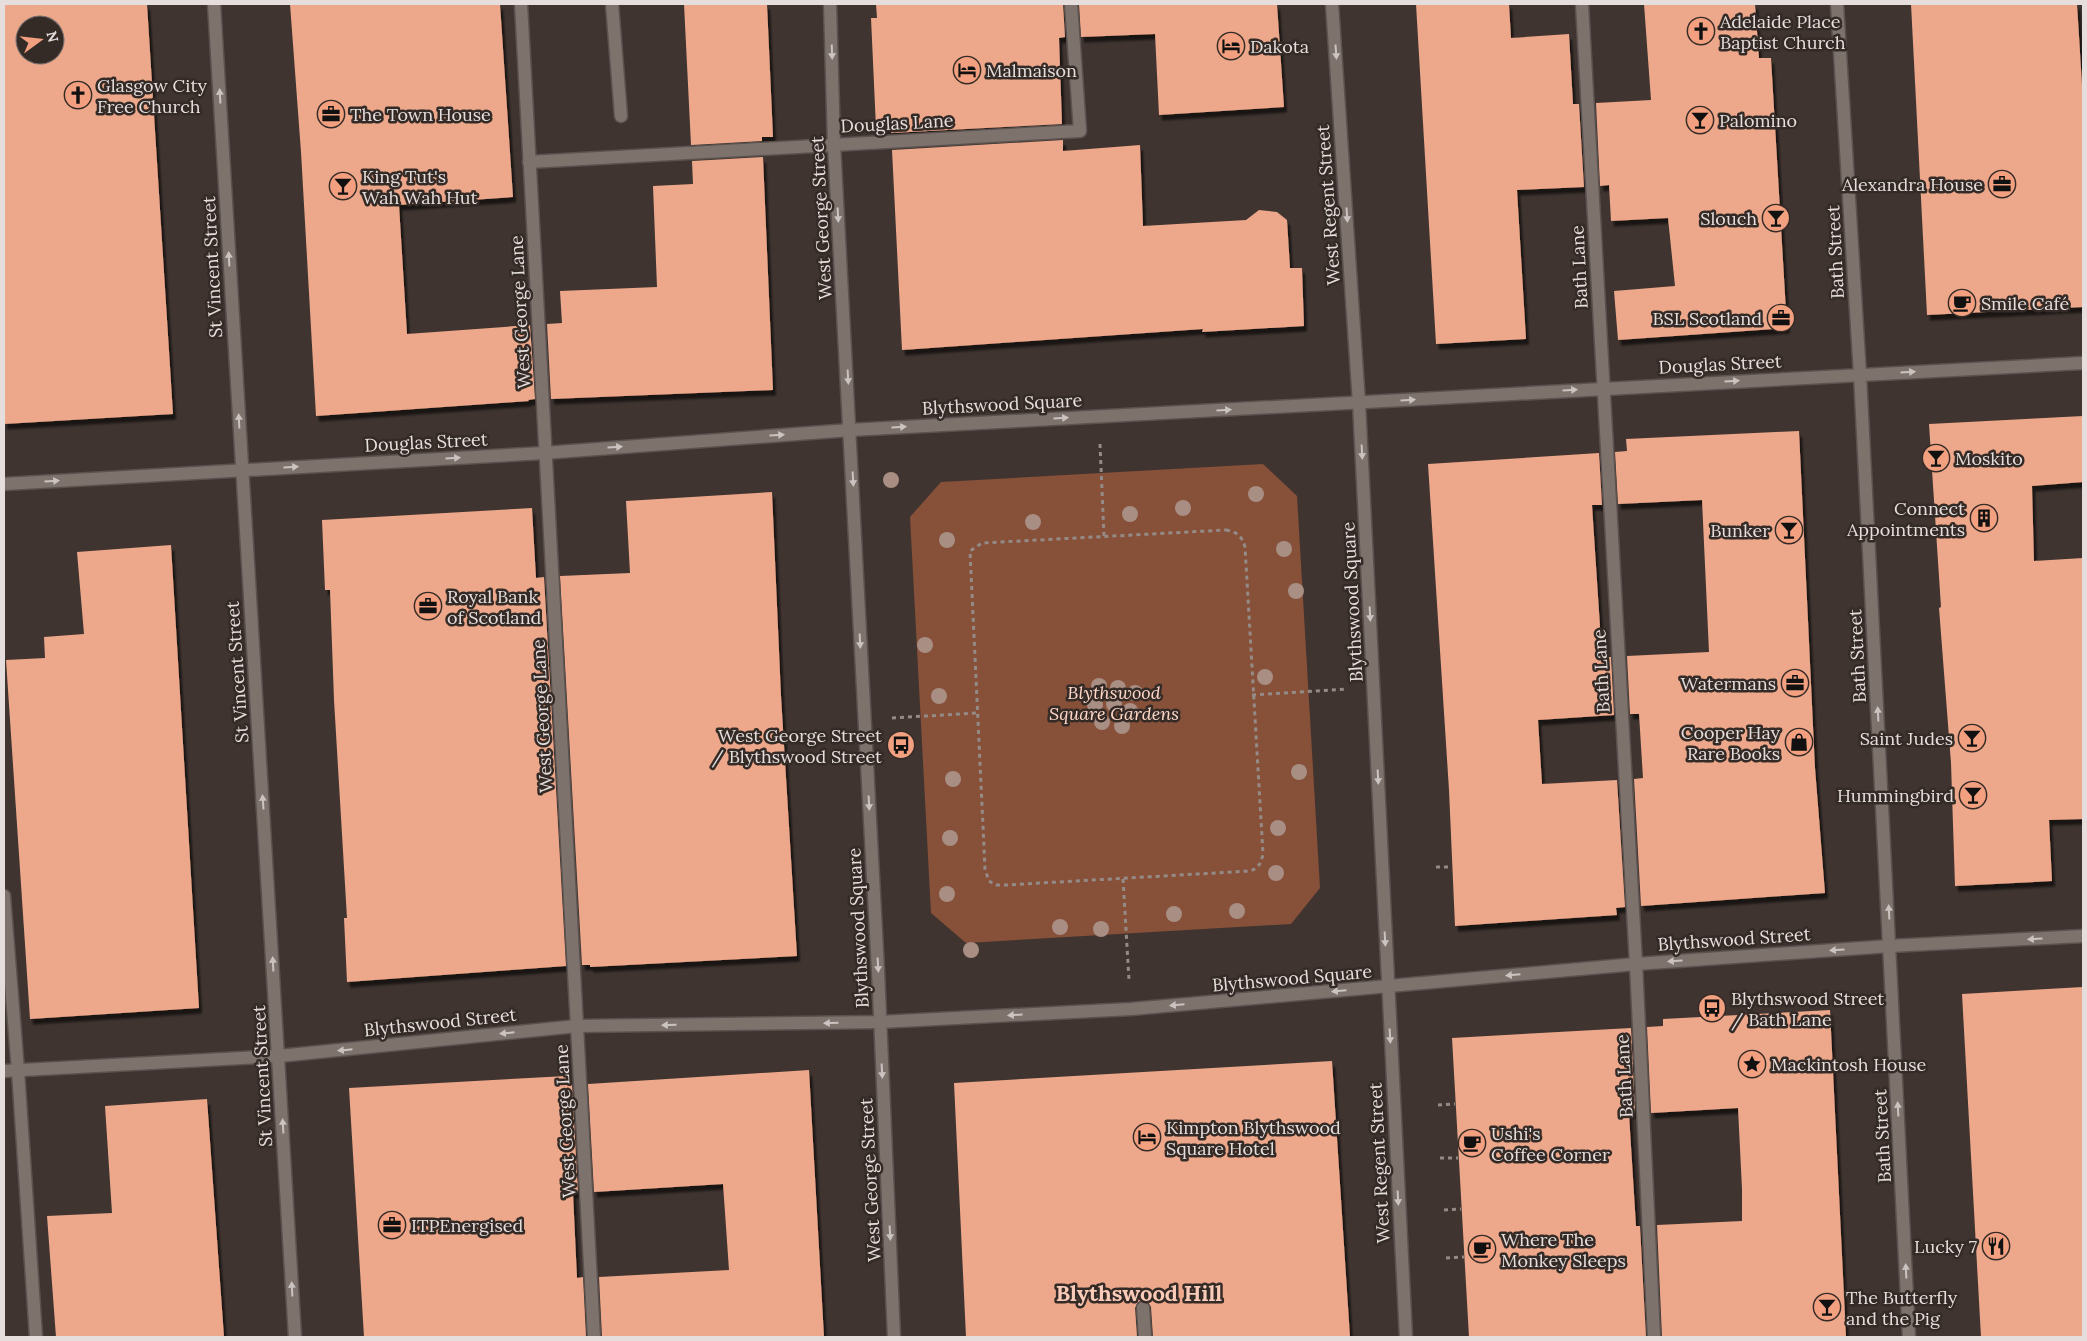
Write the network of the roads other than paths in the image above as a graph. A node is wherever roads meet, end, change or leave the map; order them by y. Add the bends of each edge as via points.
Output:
1 (214, 4) edge
2 (521, 4) edge
3 (612, 4) edge
4 (830, 4) edge
5 (1072, 4) edge
6 (1332, 4) edge
7 (1582, 4) edge
8 (1837, 4) edge
9 (621, 116) dead end
10 (834, 144) junction
11 (529, 162) junction
12 (2083, 363) edge
13 (1860, 375) junction
14 (1603, 388) junction
15 (1359, 403) junction
16 (850, 430) junction
17 (544, 452) junction
18 (242, 470) junction
19 (4, 484) edge
20 (4, 896) edge
21 (2083, 936) edge
22 (1890, 946) junction
23 (1636, 964) junction
24 (1387, 987) junction
25 (880, 1022) junction
26 (577, 1026) junction
27 (279, 1056) junction
28 (4, 1071) edge
29 (18, 1071) junction
30 (1144, 1308) dead end
31 (36, 1337) edge
32 (295, 1337) edge
33 (594, 1337) edge
34 (894, 1337) edge
35 (1145, 1337) edge
36 (1406, 1337) edge
37 (1654, 1337) edge
38 (1910, 1337) edge

18 -> 1 street, St Vincent Street
2 - 11 street, West George Lane
3 - 9 street
4 -> 10 street, West George Street
5 - 10 street, Douglas Lane via 1080,131
6 -> 15 street, West Regent Street
7 - 14 street, Bath Lane
8 - 13 street, Bath Street
10 - 11 street, Douglas Lane
10 -> 16 street, West George Street
11 - 17 street, West George Lane
13 -> 12 street, Douglas Street
14 -> 13 street, Douglas Street
22 -> 13 street, Bath Street
15 -> 14 street, Douglas Street
14 - 23 street, Bath Lane
16 -> 15 street, Blythswood Square
15 -> 24 street, Blythswood Square
17 -> 16 street, Douglas Street
16 -> 25 street, Blythswood Square
18 -> 17 street, Douglas Street
17 - 26 street, West George Lane
19 -> 18 street, Douglas Street
27 -> 18 street, St Vincent Street
20 - 29 street
21 -> 22 street, Blythswood Street
22 -> 23 street, Blythswood Street
38 -> 22 street, Bath Street
23 -> 24 street, Blythswood Street
23 - 37 street, Bath Lane
24 -> 25 street, Blythswood Square via 1131,1009
24 -> 36 street, West Regent Street
25 -> 26 street, Blythswood Street
25 -> 34 street, West George Street
26 -> 27 street, Blythswood Street
26 - 33 street, West George Lane
27 - 29 street, Blythswood Street
32 -> 27 street, St Vincent Street
28 - 29 street, Blythswood Street
29 - 31 street
30 - 35 street

